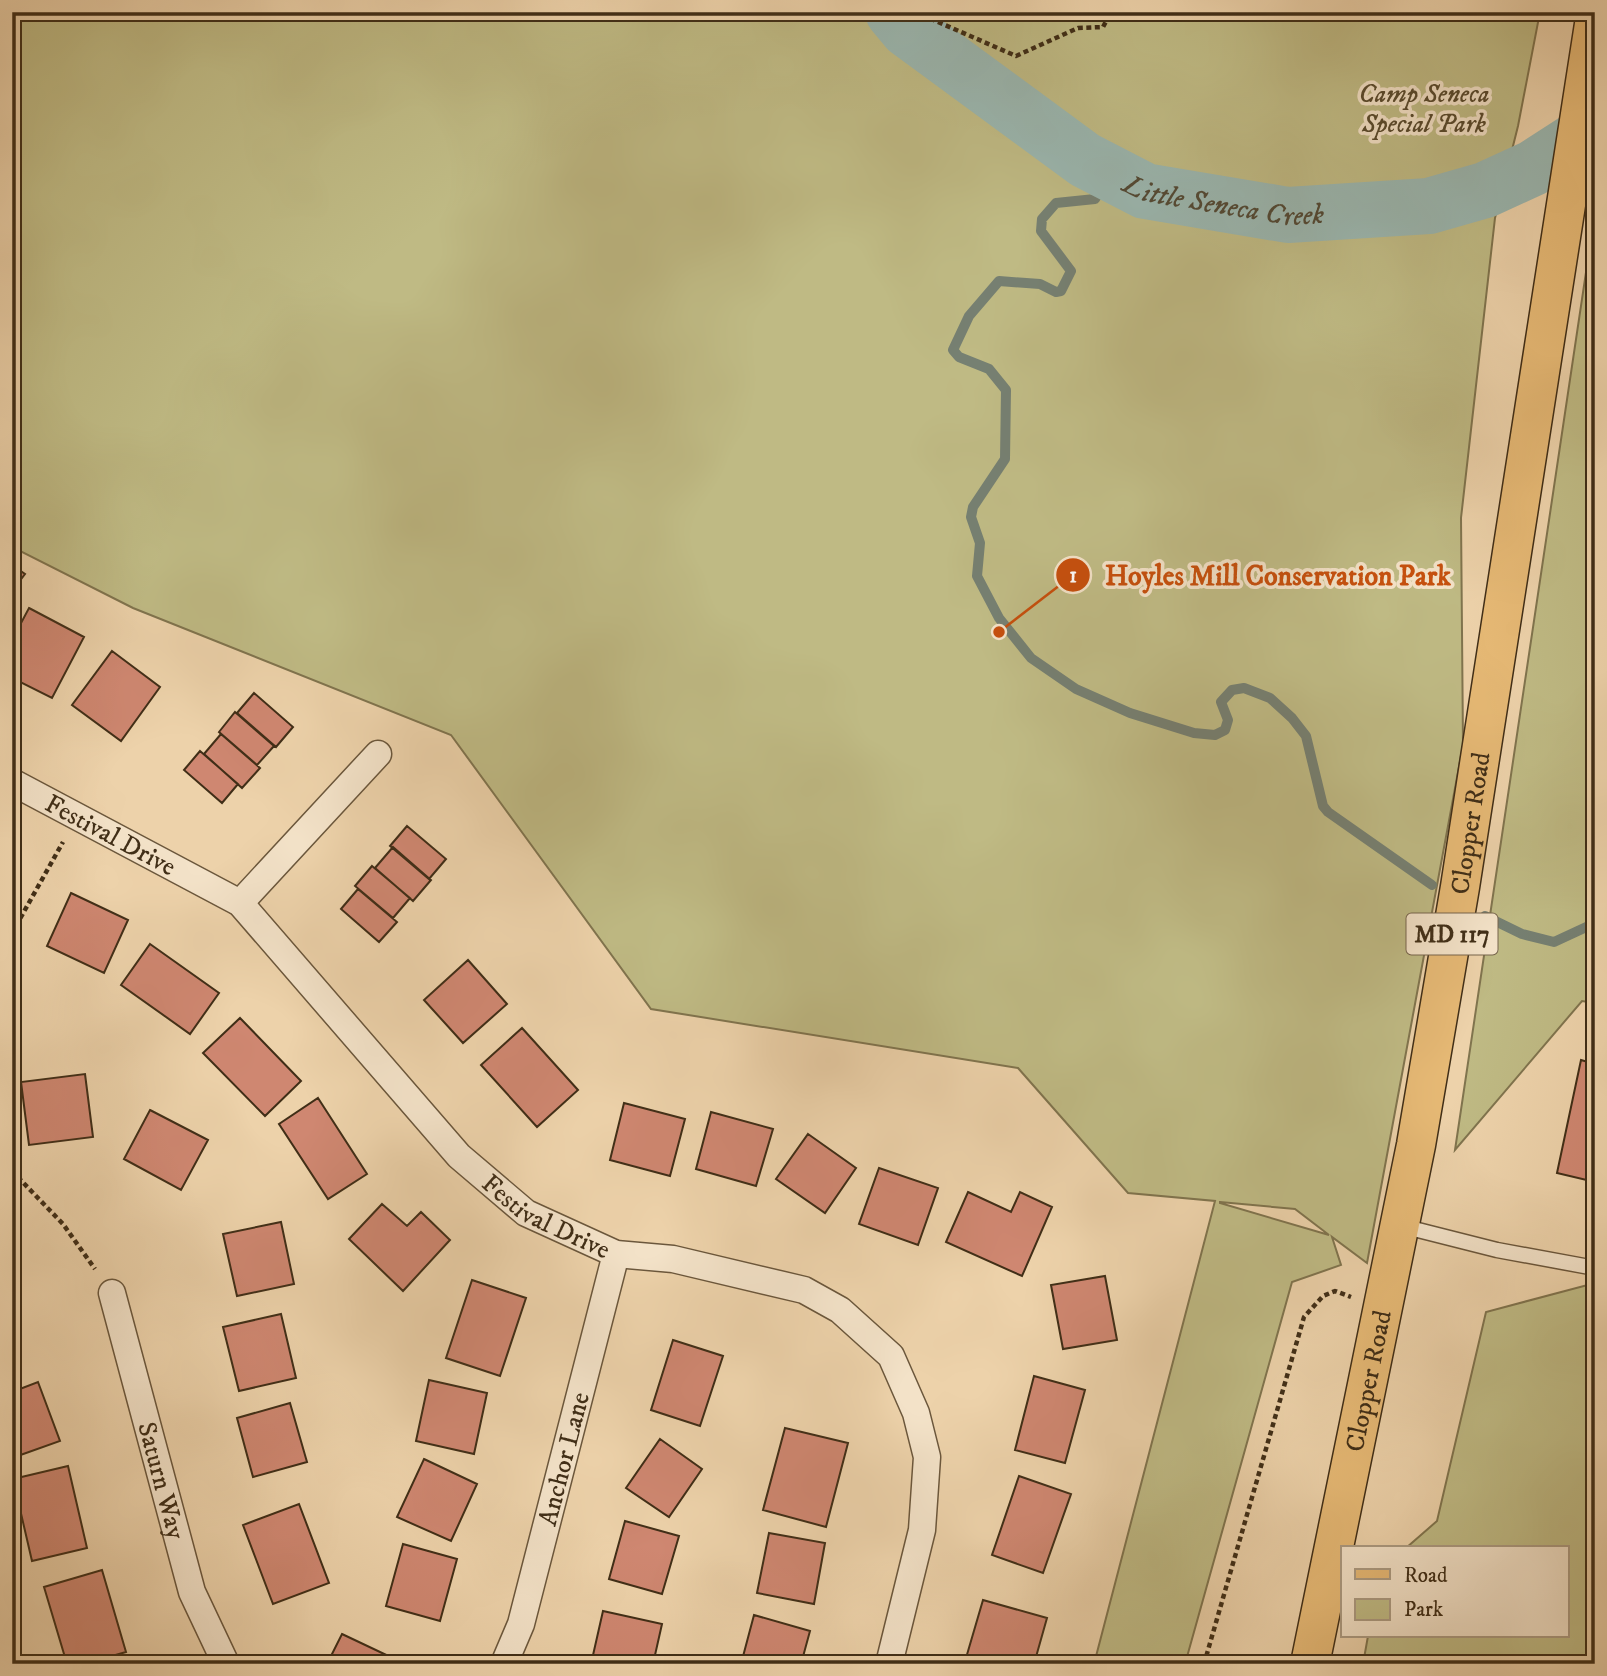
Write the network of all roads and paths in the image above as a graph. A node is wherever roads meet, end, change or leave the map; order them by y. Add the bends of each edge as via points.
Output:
1 (925, 12) edge
2 (1111, 12) edge
3 (1595, 18) edge
4 (378, 754) dead end
5 (12, 782) edge
6 (74, 815) junction
7 (240, 903) junction
8 (12, 933) edge
9 (12, 1171) edge
10 (1400, 1225) junction
11 (616, 1254) junction
12 (1595, 1268) edge
13 (112, 1293) joint
14 (1383, 1308) junction
15 (226, 1664) edge
16 (505, 1664) edge
17 (889, 1664) edge
18 (1204, 1664) edge
19 (1310, 1664) edge

1 - 2 path via 929,19 1016,56 1078,28 1103,27
3 - 10 main road, Clopper Road / MD 117 via 1460,887
4 - 7 street
5 - 6 street, Festival Drive
6 - 7 street, Festival Drive
6 - 8 path
7 - 11 street, Festival Drive via 459,1156 526,1213
9 - 13 path via 63,1224
10 - 12 lane via 1497,1250
10 - 14 main road, Clopper Road / MD 117
11 - 16 street, Anchor Lane via 521,1624
11 - 17 street, Festival Drive via 673,1259 804,1290 840,1310 891,1356 916,1413 927,1457 922,1530
13 - 15 street, Saturn Way via 192,1592
14 - 18 path via 1335,1292 1323,1296 1304,1317
14 - 19 main road, Clopper Road / MD 117

